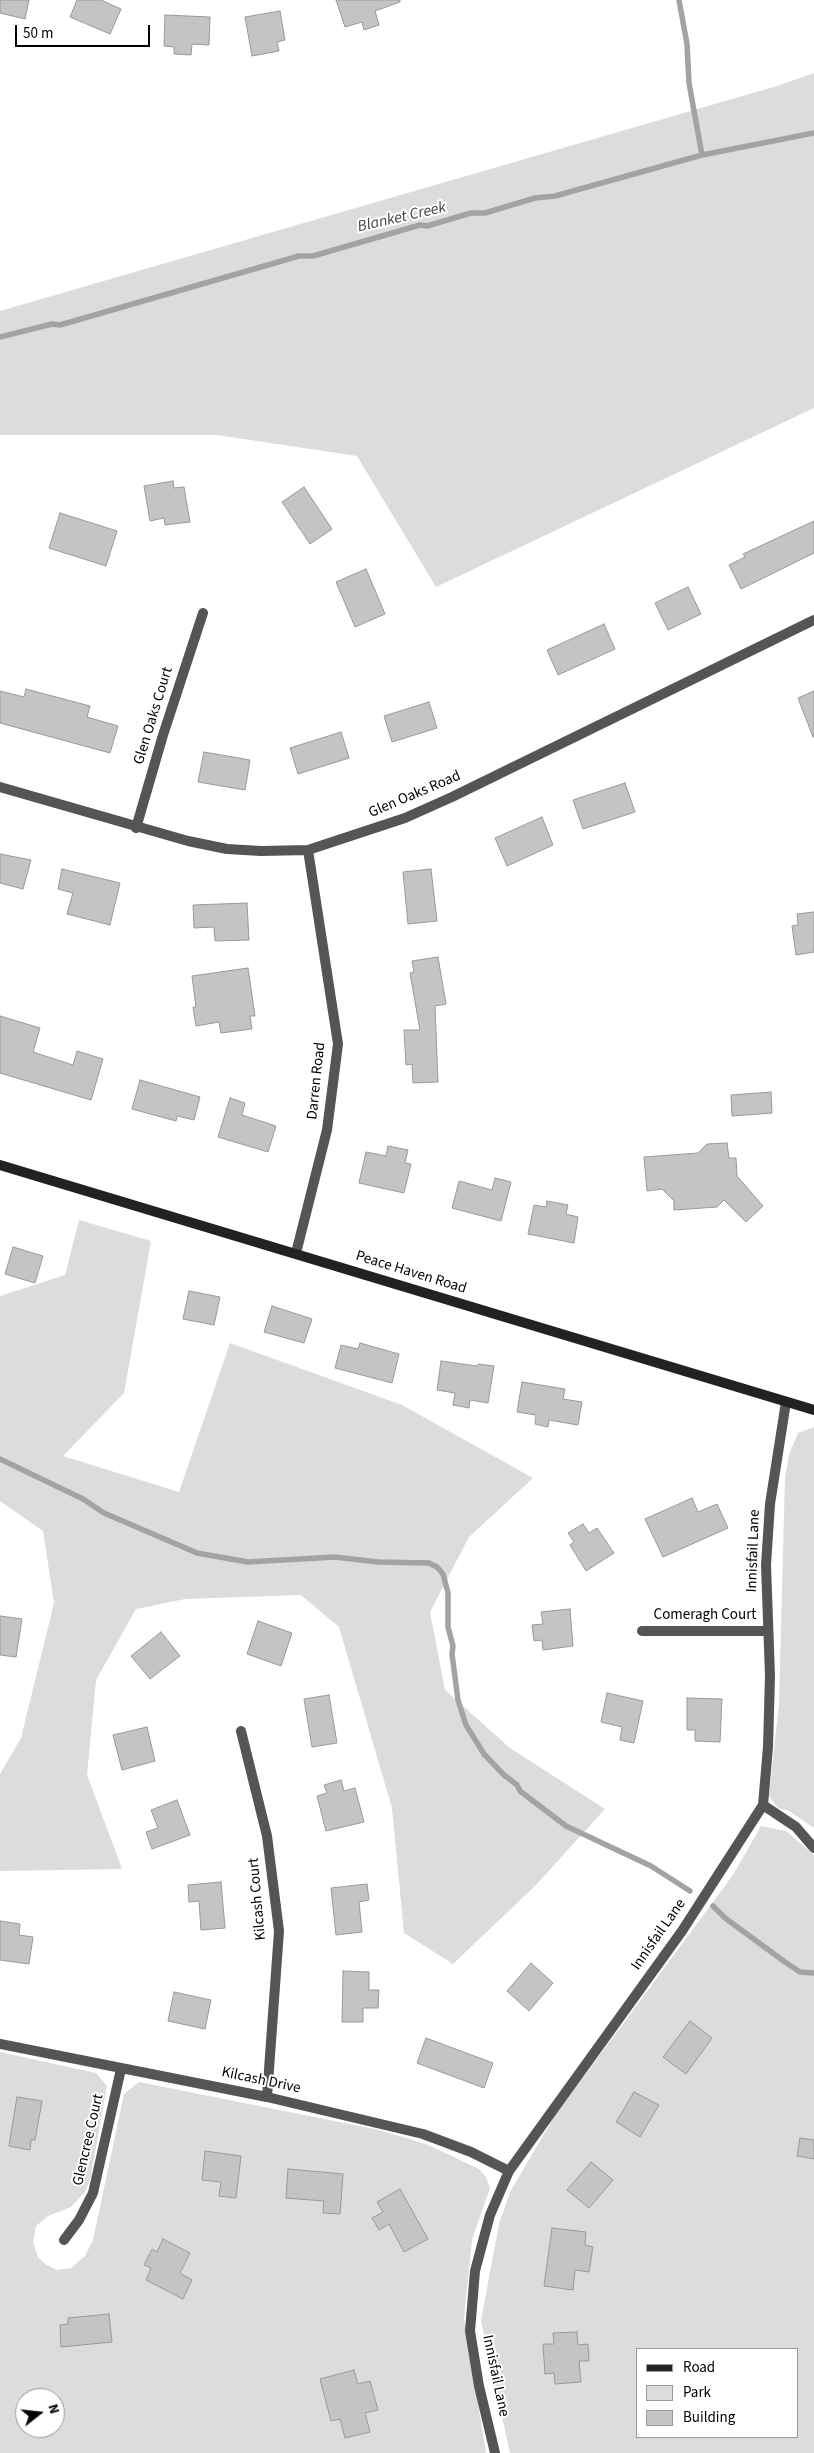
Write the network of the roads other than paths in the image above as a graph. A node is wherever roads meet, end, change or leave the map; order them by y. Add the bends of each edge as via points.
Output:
1 (203, 613) dead end
2 (814, 620) edge
3 (0, 787) edge
4 (136, 828) junction
5 (308, 850) junction
6 (0, 1165) edge
7 (296, 1253) junction
8 (786, 1402) junction
9 (814, 1410) edge
10 (642, 1631) dead end
11 (768, 1631) junction
12 (241, 1731) dead end
13 (763, 1805) junction
14 (814, 1848) edge
15 (0, 2044) edge
16 (122, 2069) junction
17 (267, 2096) junction
18 (508, 2171) junction
19 (64, 2240) dead end
20 (495, 2453) edge

1 - 4 street, Glen Oaks Court
2 - 5 street, Glen Oaks Road via 452,797 405,818
3 - 4 street, Glen Oaks Road
4 - 5 street, Glen Oaks Road via 228,849 262,852
5 - 7 street, Darren Road via 338,1044 327,1130
6 - 7 main road, Peace Haven Road
7 - 8 main road, Peace Haven Road
8 - 9 main road, Peace Haven Road
8 - 11 street, Innisfail Lane via 770,1504 766,1565
10 - 11 street, Comeragh Court
11 - 13 street, Innisfail Lane via 768,1746
12 - 17 street, Kilcash Court via 267,1836 279,1931
13 - 14 street via 796,1827
13 - 18 street, Innisfail Lane via 682,1931
15 - 16 street, Kilcash Drive
16 - 17 street, Kilcash Drive
16 - 19 street, Glencree Court via 93,2192
17 - 18 street, Kilcash Drive via 423,2134 471,2152
18 - 20 street, Innisfail Lane via 490,2215 475,2272 470,2331

